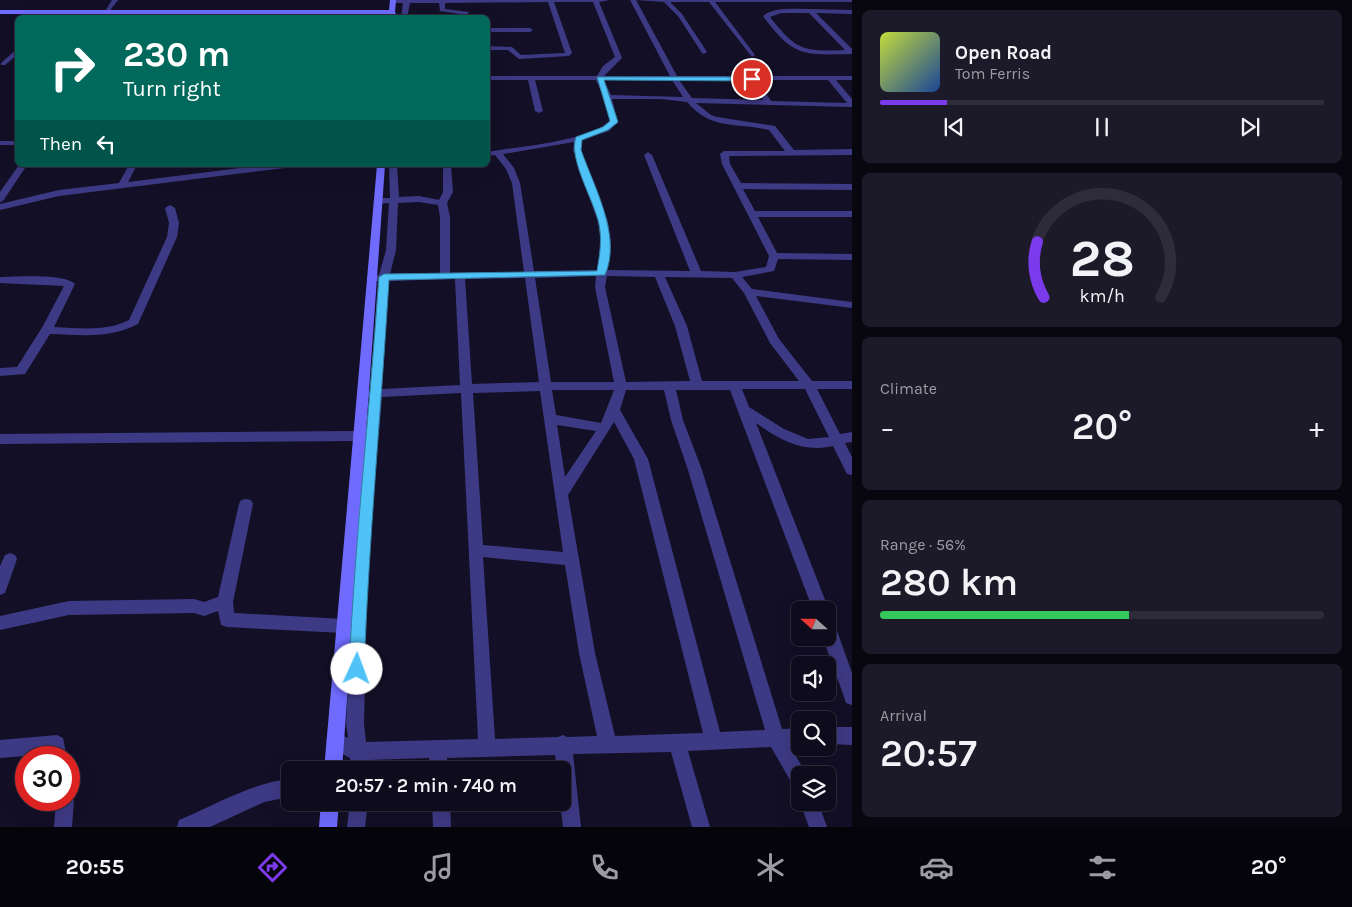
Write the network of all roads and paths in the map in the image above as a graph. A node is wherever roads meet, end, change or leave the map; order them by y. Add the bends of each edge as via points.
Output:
1 (115, 0) edge
2 (393, 0) edge
3 (407, 0) edge
4 (442, 0) edge
5 (550, 0) edge
6 (595, 0) edge
7 (607, 0) edge
8 (633, 0) edge
9 (639, 0) edge
10 (753, 0) edge
11 (785, 0) edge
12 (852, 0) edge
13 (666, 1) junction
14 (711, 1) edge
15 (794, 11) junction
16 (811, 11) junction
17 (0, 12) edge
18 (54, 12) junction
19 (106, 12) junction
20 (852, 12) edge
21 (468, 13) dead end
22 (52, 15) edge
23 (135, 15) edge
24 (324, 15) edge
25 (394, 15) edge
26 (404, 15) edge
27 (490, 30) edge
28 (530, 30) dead end
29 (490, 48) edge
30 (704, 52) dead end
31 (852, 52) edge
32 (15, 53) edge
33 (752, 55) dead end
34 (2, 64) edge
35 (15, 64) edge
36 (540, 67) junction
37 (490, 78) edge
38 (531, 78) junction
39 (599, 78) junction
40 (830, 78) junction
41 (852, 78) edge
42 (676, 79) junction
43 (752, 79) junction
44 (608, 97) junction
45 (690, 99) junction
46 (769, 103) junction
47 (852, 104) edge
48 (539, 111) dead end
49 (578, 139) junction
50 (15, 143) edge
51 (0, 144) edge
52 (791, 152) junction
53 (852, 152) edge
54 (492, 154) edge
55 (648, 155) dead end
56 (22, 167) edge
57 (132, 167) edge
58 (200, 167) edge
59 (269, 167) edge
60 (395, 167) edge
61 (447, 167) edge
62 (380, 170) edge
63 (195, 176) junction
64 (122, 185) junction
65 (738, 186) junction
66 (852, 187) edge
67 (0, 199) edge
68 (394, 200) junction
69 (378, 201) junction
70 (442, 203) junction
71 (0, 207) edge
72 (170, 208) dead end
73 (752, 214) junction
74 (852, 214) edge
75 (774, 256) junction
76 (852, 257) edge
77 (601, 273) junction
78 (530, 274) junction
79 (659, 274) junction
80 (697, 274) junction
81 (735, 275) junction
82 (444, 276) junction
83 (460, 276) junction
84 (384, 277) junction
85 (371, 278) junction
86 (0, 280) edge
87 (749, 292) junction
88 (852, 305) edge
89 (46, 330) junction
90 (0, 372) edge
91 (808, 384) junction
92 (852, 385) edge
93 (621, 386) junction
94 (669, 386) junction
95 (697, 386) junction
96 (736, 386) junction
97 (546, 387) junction
98 (468, 391) junction
99 (369, 395) junction
100 (614, 410) junction
101 (745, 410) junction
102 (550, 419) junction
103 (604, 428) junction
104 (357, 436) junction
105 (852, 437) edge
106 (836, 438) junction
107 (0, 439) edge
108 (852, 470) edge
109 (561, 494) junction
110 (246, 504) dead end
111 (476, 550) junction
112 (10, 559) dead end
113 (572, 559) junction
114 (0, 588) edge
115 (818, 601) edge
116 (224, 602) junction
117 (0, 623) edge
118 (343, 626) junction
119 (836, 644) edge
120 (847, 666) edge
121 (852, 697) edge
122 (836, 736) edge
123 (852, 736) edge
124 (791, 737) edge
125 (776, 738) junction
126 (335, 741) junction
127 (714, 742) junction
128 (677, 743) junction
129 (563, 744) junction
130 (608, 744) junction
131 (34, 746) edge
132 (57, 746) edge
133 (487, 746) junction
134 (15, 748) edge
135 (0, 749) edge
136 (438, 750) junction
137 (356, 751) junction
138 (334, 761) edge
139 (358, 761) edge
140 (439, 761) edge
141 (792, 766) edge
142 (281, 788) edge
143 (64, 811) edge
144 (329, 811) edge
145 (358, 811) edge
146 (441, 811) edge
147 (812, 811) edge
148 (63, 827) edge
149 (186, 827) edge
150 (328, 827) edge
151 (356, 827) edge
152 (442, 827) edge
153 (572, 827) edge
154 (701, 827) edge
155 (818, 827) edge

1 - 19 street
2 - 3 street
2 - 25 street
3 - 4 street
3 - 26 street
4 - 5 street
4 - 21 street via 442,10
5 - 6 street
5 - 36 street via 569,53
6 - 7 street
6 - 39 street via 619,58
8 - 42 street
9 - 13 street
10 - 11 street
10 - 14 street
11 - 12 street
11 - 15 street
13 - 14 street
13 - 30 street via 680,15
14 - 33 street
15 - 16 street
15 - 31 street via 771,12 766,16 792,46 812,52
16 - 20 street
16 - 31 street
17 - 18 street
18 - 19 street
18 - 22 street
19 - 23 street
23 - 24 street
24 - 25 street
27 - 28 street
29 - 36 street via 510,48 519,57
32 - 34 street
34 - 35 street
36 - 38 street
36 - 39 street
37 - 38 street
38 - 48 street
39 - 42 street
39 - 44 street
40 - 41 street
40 - 43 street
40 - 47 street
42 - 43 street
42 - 45 street
43 - 46 street
44 - 45 street
44 - 49 street via 612,125
45 - 46 street
45 - 52 street via 706,116 772,128
46 - 47 street
49 - 54 street
49 - 77 street via 577,150 606,241
50 - 51 street
52 - 53 street
52 - 65 street via 724,154
54 - 78 street via 510,168 516,183
55 - 80 street
56 - 67 street
57 - 64 street
58 - 63 street
59 - 63 street
60 - 62 street
60 - 68 street
61 - 70 street via 448,192
62 - 69 street
63 - 64 street
64 - 71 street via 59,193
65 - 66 street
65 - 73 street
68 - 69 street
68 - 70 street via 419,199
68 - 84 street via 391,250
69 - 85 street
70 - 82 street via 445,217
72 - 89 street via 174,223 172,237 134,322 124,329 110,332
73 - 74 street
73 - 75 street
75 - 76 street
75 - 81 street via 770,270
77 - 78 street
77 - 79 street
77 - 93 street via 603,306
78 - 83 street
78 - 97 street
79 - 80 street
79 - 95 street via 681,326
80 - 81 street
81 - 87 street
82 - 83 street
82 - 84 street
83 - 98 street
84 - 85 street
84 - 99 street
85 - 99 street
86 - 89 street via 70,284
87 - 88 street
87 - 91 street via 774,340
89 - 90 street via 21,371
91 - 92 street
91 - 96 street
91 - 106 street
93 - 94 street
93 - 97 street
93 - 100 street
94 - 95 street
94 - 125 street
95 - 96 street
96 - 101 street
97 - 98 street
97 - 102 street
98 - 99 street via 402,391
98 - 111 street
99 - 104 street
99 - 137 street
100 - 103 street
100 - 127 street via 641,459
101 - 106 street via 804,442 817,444
101 - 115 street
102 - 103 street
102 - 109 street
103 - 109 street
104 - 107 street
104 - 118 street
105 - 106 street
106 - 108 street
109 - 113 street
110 - 116 street
111 - 113 street
111 - 133 street
112 - 114 street
113 - 130 street via 587,653
116 - 117 street via 204,609 194,606 69,608
116 - 118 street via 227,620
118 - 126 street
119 - 120 street
120 - 121 street
122 - 123 street
124 - 125 street
125 - 127 street
125 - 141 street
126 - 137 street
126 - 138 street
127 - 128 street
128 - 130 street
128 - 154 street
129 - 130 street
129 - 133 street
129 - 153 street
131 - 132 street
133 - 136 street
134 - 135 street
136 - 137 street
136 - 140 street
137 - 139 street
142 - 149 street
143 - 148 street
144 - 150 street
145 - 151 street
146 - 152 street
147 - 155 street

